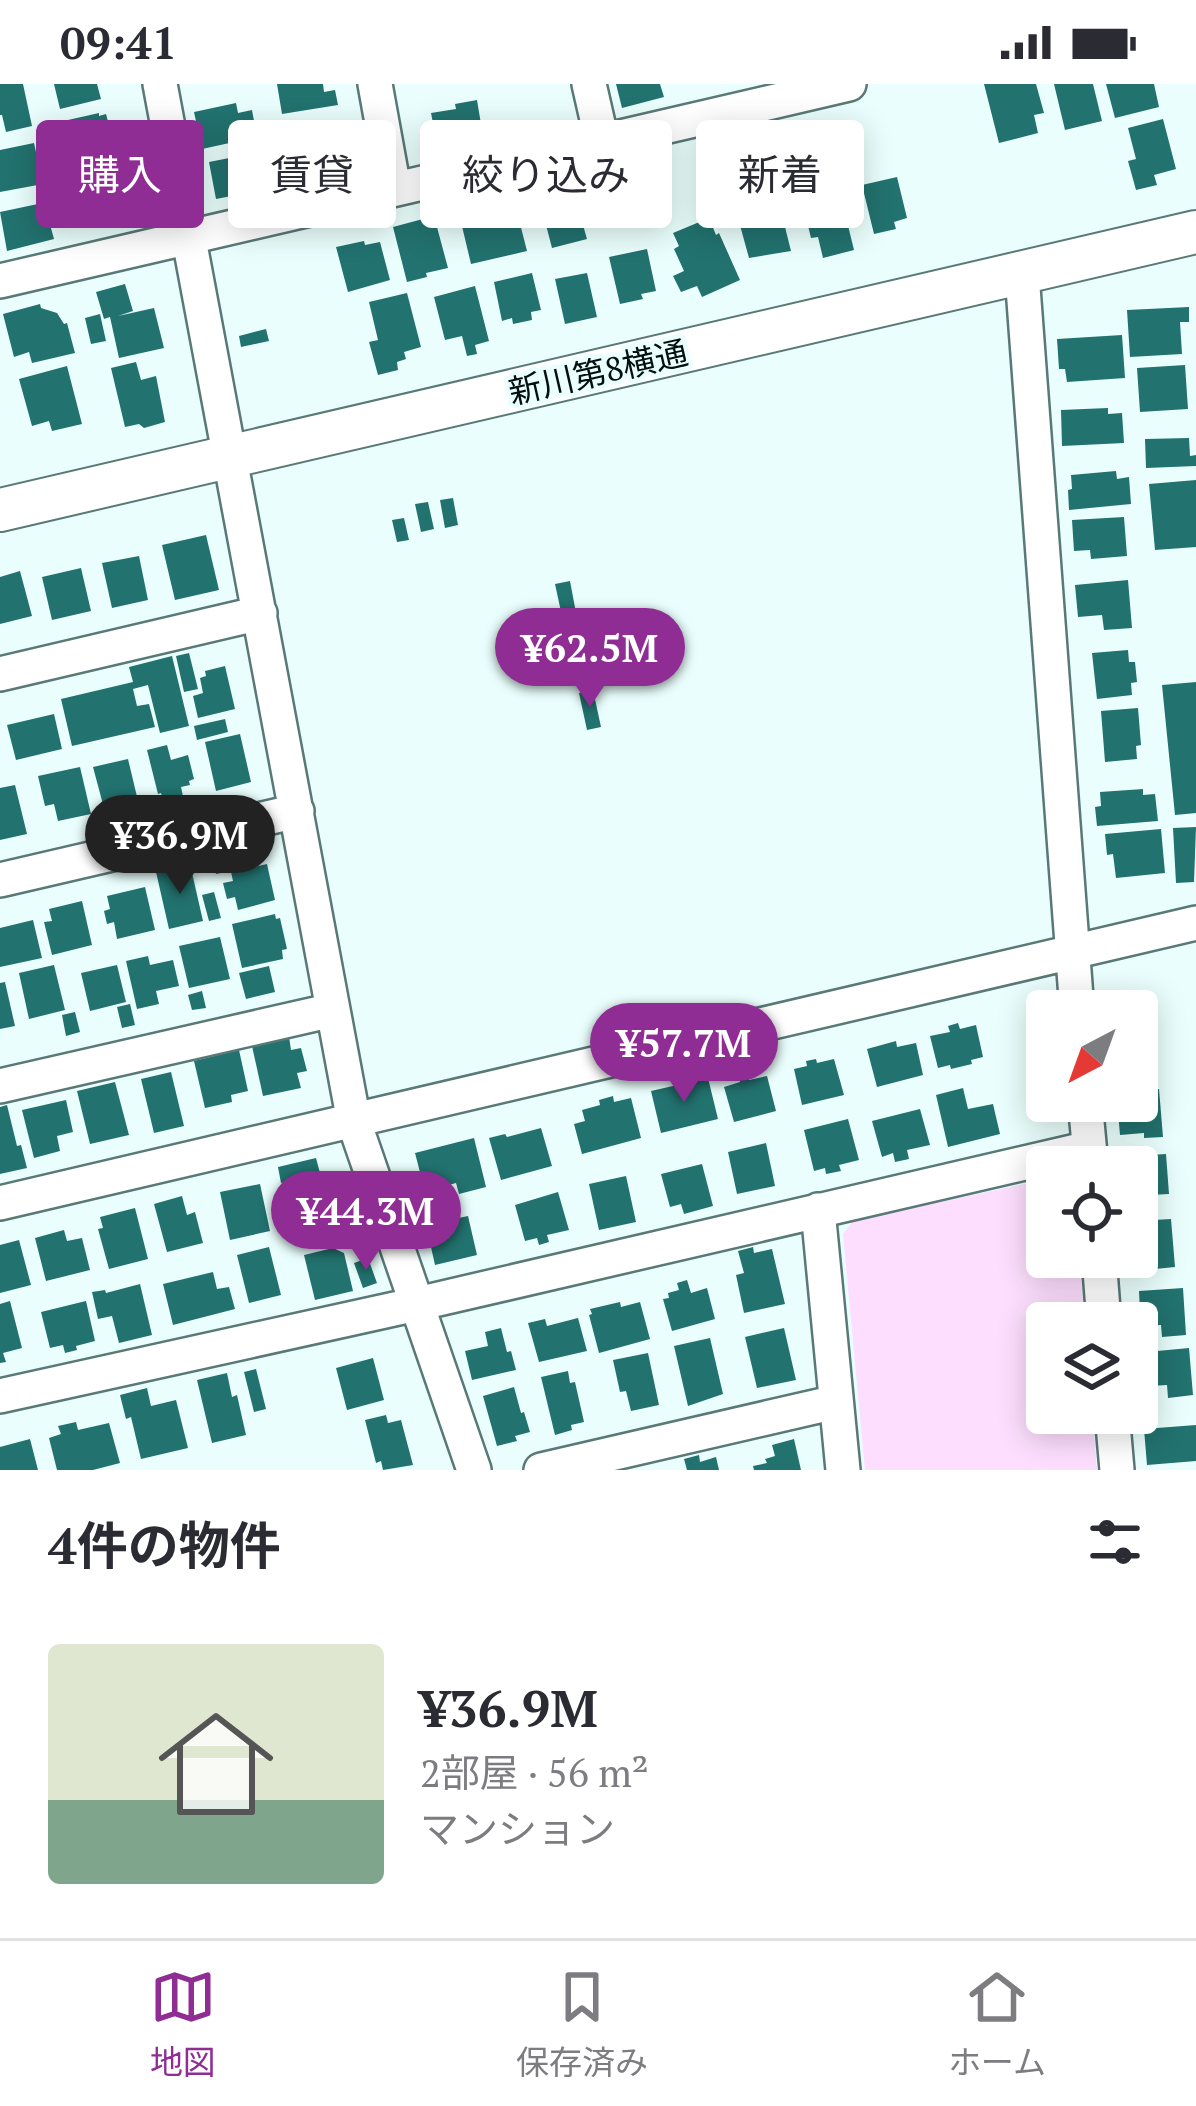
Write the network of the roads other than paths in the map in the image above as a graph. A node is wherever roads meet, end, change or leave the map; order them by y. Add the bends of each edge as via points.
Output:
1 (160, 84) edge
2 (375, 84) edge
3 (589, 84) edge
4 (849, 84) edge
5 (793, 90) edge
6 (382, 120) edge
7 (597, 120) edge
8 (672, 122) edge
9 (228, 227) edge
10 (1196, 232) edge
11 (187, 237) junction
12 (1022, 274) junction
13 (0, 281) edge
14 (231, 456) junction
15 (0, 510) edge
16 (260, 614) junction
17 (0, 674) edge
18 (296, 811) junction
19 (0, 880) edge
20 (1196, 922) edge
21 (1072, 951) junction
22 (1075, 990) edge
23 (333, 1010) junction
24 (0, 1086) edge
25 (354, 1122) junction
26 (1026, 1169) edge
27 (0, 1203) edge
28 (818, 1210) junction
29 (417, 1304) junction
30 (0, 1396) edge
31 (836, 1402) junction
32 (1114, 1434) edge
33 (474, 1470) edge
34 (542, 1470) edge
35 (843, 1470) edge
36 (1117, 1470) edge

1 - 11 street
2 - 6 street
3 - 7 street
4 - 5 street
5 - 8 street
9 - 11 street
10 - 12 street, 新川第8横通
11 - 13 street
11 - 14 street
12 - 14 street, 新川第8横通
12 - 21 street
14 - 15 street, 新川第8横通
14 - 16 street
16 - 17 street
16 - 18 street
18 - 19 street
18 - 23 street
20 - 21 street
21 - 22 street
21 - 25 street
23 - 24 street
23 - 25 street
25 - 27 street
25 - 29 street
26 - 28 street
28 - 29 street
28 - 31 street
29 - 30 street
29 - 33 street
31 - 34 street
31 - 35 street
32 - 36 street

